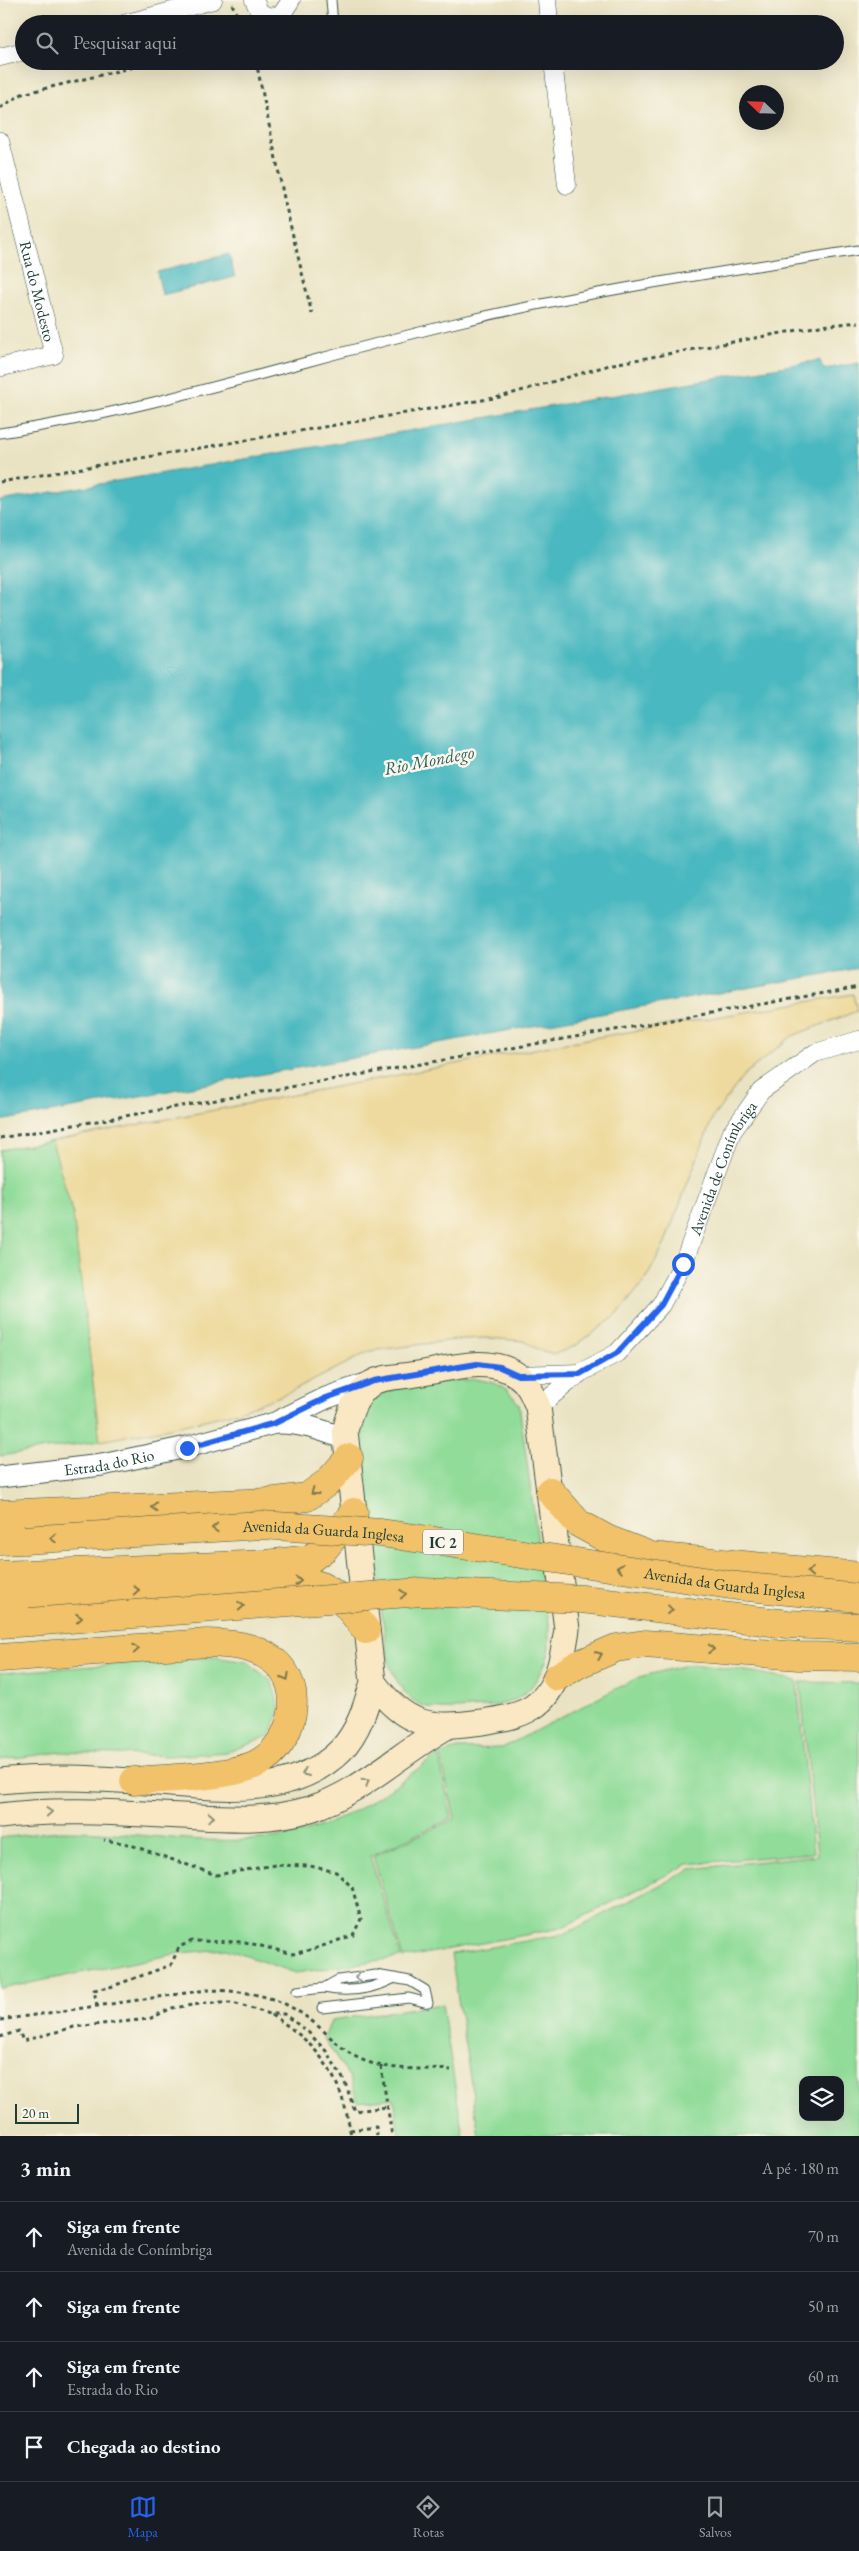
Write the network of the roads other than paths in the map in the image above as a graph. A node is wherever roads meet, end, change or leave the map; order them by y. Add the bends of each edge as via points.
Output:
1 (212, 0) edge
2 (254, 0) edge
3 (291, 0) edge
4 (331, 0) edge
5 (546, 0) edge
6 (157, 15) edge
7 (266, 15) edge
8 (278, 15) edge
9 (332, 15) edge
10 (548, 15) edge
11 (15, 53) edge
12 (0, 57) edge
13 (554, 70) edge
14 (0, 141) edge
15 (567, 185) dead end
16 (859, 250) edge
17 (2, 367) dead end
18 (0, 433) edge
19 (859, 1040) edge
20 (580, 1374) junction
21 (518, 1375) junction
22 (374, 1381) junction
23 (538, 1406) junction
24 (275, 1423) junction
25 (347, 1449) junction
26 (0, 1477) edge
27 (550, 1491) junction
28 (354, 1512) junction
29 (0, 1514) edge
30 (12, 1540) edge
31 (0, 1574) edge
32 (858, 1581) edge
33 (0, 1596) edge
34 (0, 1624) edge
35 (859, 1628) edge
36 (366, 1630) junction
37 (859, 1657) edge
38 (0, 1658) edge
39 (557, 1677) junction
40 (373, 1682) junction
41 (446, 1727) junction
42 (134, 1781) junction
43 (0, 1782) edge
44 (0, 1816) edge
45 (297, 1991) dead end
46 (322, 2008) dead end

1 - 6 street
2 - 7 street via 260,13
3 - 8 street via 287,10
4 - 9 lane
5 - 10 street
11 - 12 street
13 - 15 street
14 - 17 street, Rua do Modesto via 54,356
16 - 18 lane via 526,307 90,416
19 - 20 street, Avenida de Conímbriga via 815,1053 761,1091 732,1132 683,1264 661,1305 617,1353
20 - 21 street, Avenida de Conímbriga
20 - 23 street, Avenida de Conímbriga
21 - 22 main road via 500,1367 477,1364
21 - 23 main road via 529,1387
22 - 24 street, Estrada do Rio via 326,1398
22 - 25 main road via 360,1394 351,1409 345,1432
23 - 27 main road
24 - 25 street, Estrada do Rio via 299,1423
24 - 26 street, Estrada do Rio via 187,1448 102,1465
25 - 28 main road
25 -> 29 main road via 328,1482 307,1497 268,1502
32 -> 27 main road via 651,1556 607,1539 578,1523
27 - 39 main road via 567,1629
28 - 31 main road via 325,1548 310,1559 266,1564
28 - 36 main road
32 -> 30 main road, Avenida da Guarda Inglesa / IC 2, bridge via 737,1586 381,1533 261,1526
33 -> 36 main road via 301,1580 318,1583 334,1591
34 -> 35 main road, Avenida da Guarda Inglesa, bridge via 421,1592 582,1599 787,1624
36 - 40 main road
39 -> 37 main road via 616,1648 645,1644 799,1656
38 -> 42 main road via 207,1643 241,1645 273,1660 285,1674 293,1693 292,1715 273,1752 258,1763 234,1771
39 - 41 main road via 534,1707 508,1718
40 - 41 main road via 385,1699 400,1711 420,1722
40 -> 42 main road via 364,1712 341,1750 321,1766 291,1779 224,1788
44 -> 41 main road via 64,1811 249,1819 283,1816 310,1809 349,1792
42 - 43 main road via 44,1777
46 -> 45 lane via 409,1998 428,2003 425,1990 410,1981 376,1975 338,1980 324,1988

